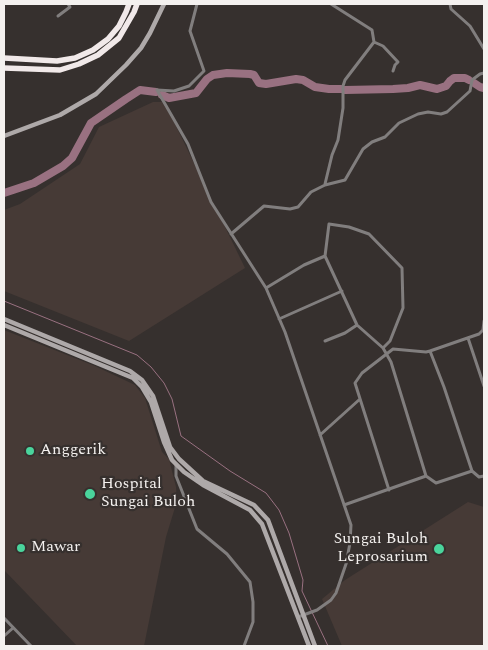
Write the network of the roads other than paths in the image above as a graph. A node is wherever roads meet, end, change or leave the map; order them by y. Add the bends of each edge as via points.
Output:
1 (68, 4) edge
2 (129, 4) edge
3 (137, 4) edge
4 (164, 4) edge
5 (197, 4) edge
6 (331, 4) edge
7 (450, 4) edge
8 (58, 16) dead end
9 (374, 42) junction
10 (484, 49) edge
11 (4, 58) edge
12 (4, 68) edge
13 (393, 71) dead end
14 (484, 73) edge
15 (4, 136) edge
16 (325, 185) junction
17 (231, 234) junction
18 (325, 256) junction
19 (266, 288) junction
20 (342, 291) junction
21 (4, 319) edge
22 (279, 319) junction
23 (484, 321) edge
24 (4, 325) edge
25 (357, 325) junction
26 (468, 338) junction
27 (324, 340) dead end
28 (383, 348) junction
29 (430, 351) junction
30 (386, 353) junction
31 (484, 386) edge
32 (360, 398) junction
33 (320, 434) junction
34 (177, 462) junction
35 (472, 471) junction
36 (426, 476) junction
37 (484, 476) edge
38 (389, 490) junction
39 (344, 506) junction
40 (303, 615) junction
41 (4, 618) edge
42 (13, 628) junction
43 (4, 636) edge
44 (31, 646) edge
45 (244, 646) edge
46 (309, 646) edge
47 (314, 646) edge

1 - 8 street via 70,7
2 - 11 highway via 119,26 108,39 75,58 57,62
3 - 12 highway via 119,38 98,55 60,70
4 - 15 main road via 141,48 96,94 60,115
5 - 17 street via 190,31 204,72 189,86 174,91 157,90 188,144 211,202
6 - 9 street via 372,30
7 - 10 street via 451,9 470,26
9 - 13 street via 383,46 398,62
9 - 16 street via 345,80 338,140
14 - 16 street via 472,80 470,92 447,112 418,114 399,123 385,137 363,149 345,180
16 - 17 street via 311,192 298,207 264,206
17 - 19 street
18 - 19 street
18 - 20 street
18 - 28 street via 329,224 349,227 369,234 402,268 403,308 390,341
19 - 22 street
20 - 22 street
20 - 25 street
21 - 34 main road via 130,371 142,380 153,396
22 - 33 street
23 - 26 street via 483,330
24 - 34 main road via 133,378 151,402 164,442 172,460
25 - 27 street via 345,334
25 - 28 street
26 - 29 street
26 - 31 street
28 - 30 street
29 - 30 street via 393,349
29 - 35 street
30 - 32 street via 355,383
30 - 36 street
32 - 33 street
32 - 38 street
33 - 39 street
34 - 40 main road via 203,481 254,505 268,520
34 - 45 street via 176,476 197,529 227,554 250,582 253,622
35 - 36 street via 436,483
35 - 37 street via 479,477
36 - 38 street
38 - 39 street
39 - 40 street via 350,525 350,543 336,593 317,610
40 - 46 main road
40 - 47 main road
41 - 42 street
42 - 43 street
42 - 44 street

